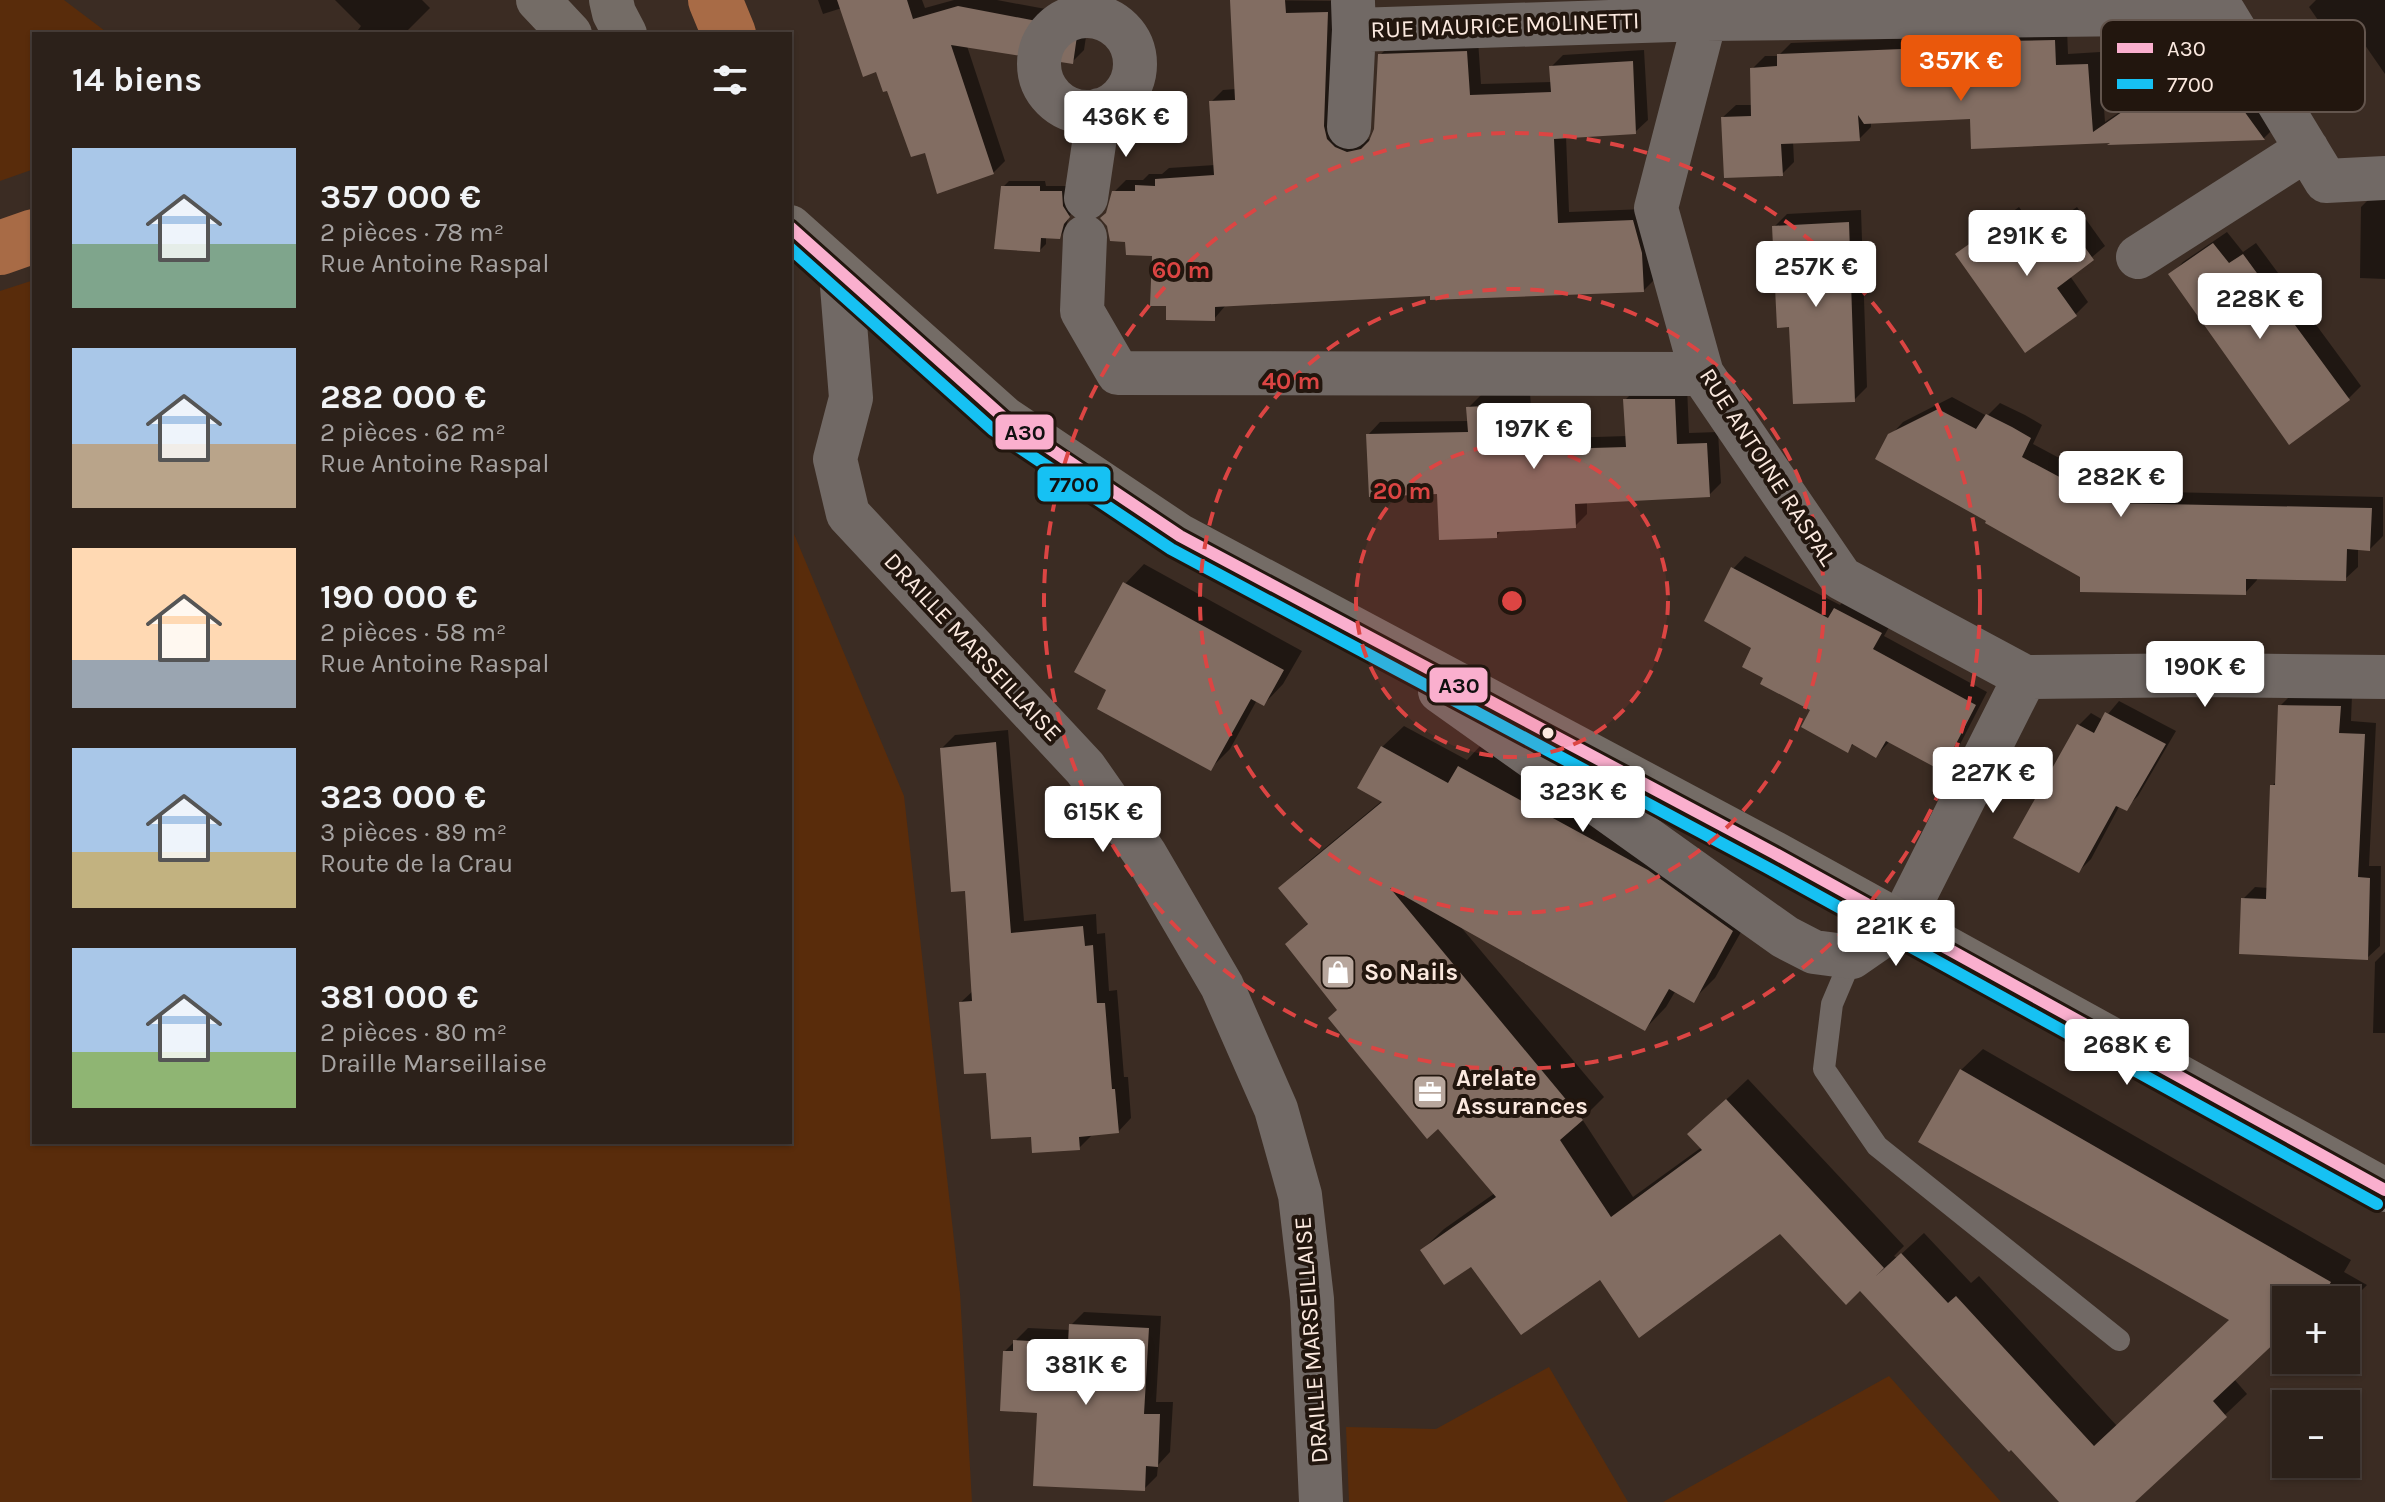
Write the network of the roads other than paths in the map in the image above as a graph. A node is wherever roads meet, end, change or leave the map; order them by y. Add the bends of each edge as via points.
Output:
1 (538, 0) edge
2 (611, 0) edge
3 (1353, 15) edge
4 (1705, 19) junction
5 (2228, 20) edge
6 (568, 32) edge
7 (624, 32) edge
8 (1099, 110) dead end
9 (2284, 112) edge
10 (1349, 127) dead end
11 (2307, 149) junction
12 (2385, 178) edge
13 (792, 229) edge
14 (2138, 257) dead end
15 (841, 274) junction
16 (1702, 374) junction
17 (1349, 626) junction
18 (2025, 677) junction
19 (2385, 677) edge
20 (1901, 923) junction
21 (1852, 957) junction
22 (2385, 1190) edge
23 (2119, 1340) dead end
24 (1321, 1502) edge

1 - 6 main road
2 - 7 main road
3 - 4 street, RUE MAURICE MOLINETTI
3 - 10 street, RUE MAURICE MOLINETTI
4 - 5 street via 2224,13
4 - 16 street, RUE ANTOINE RASPAL via 1656,208
8 - 16 street via 1082,311 1118,373
9 - 11 street
11 - 12 street via 2326,181
11 - 14 street
13 - 15 main road
15 - 17 main road via 1004,418 1180,536
15 - 24 street, DRAILLE MARSEILLAISE via 851,398 835,459 848,514 1085,768 1145,854 1222,986 1276,1109 1302,1210 1312,1299
16 - 18 street, RUE ANTOINE RASPAL via 1841,578
17 - 20 main road
17 - 21 street via 1785,937 1814,952
18 - 19 street, RUE ANTOINE RASPAL
18 - 20 street
20 - 21 street
20 - 22 main road
21 - 23 lane via 1832,1004 1824,1069 1877,1146

